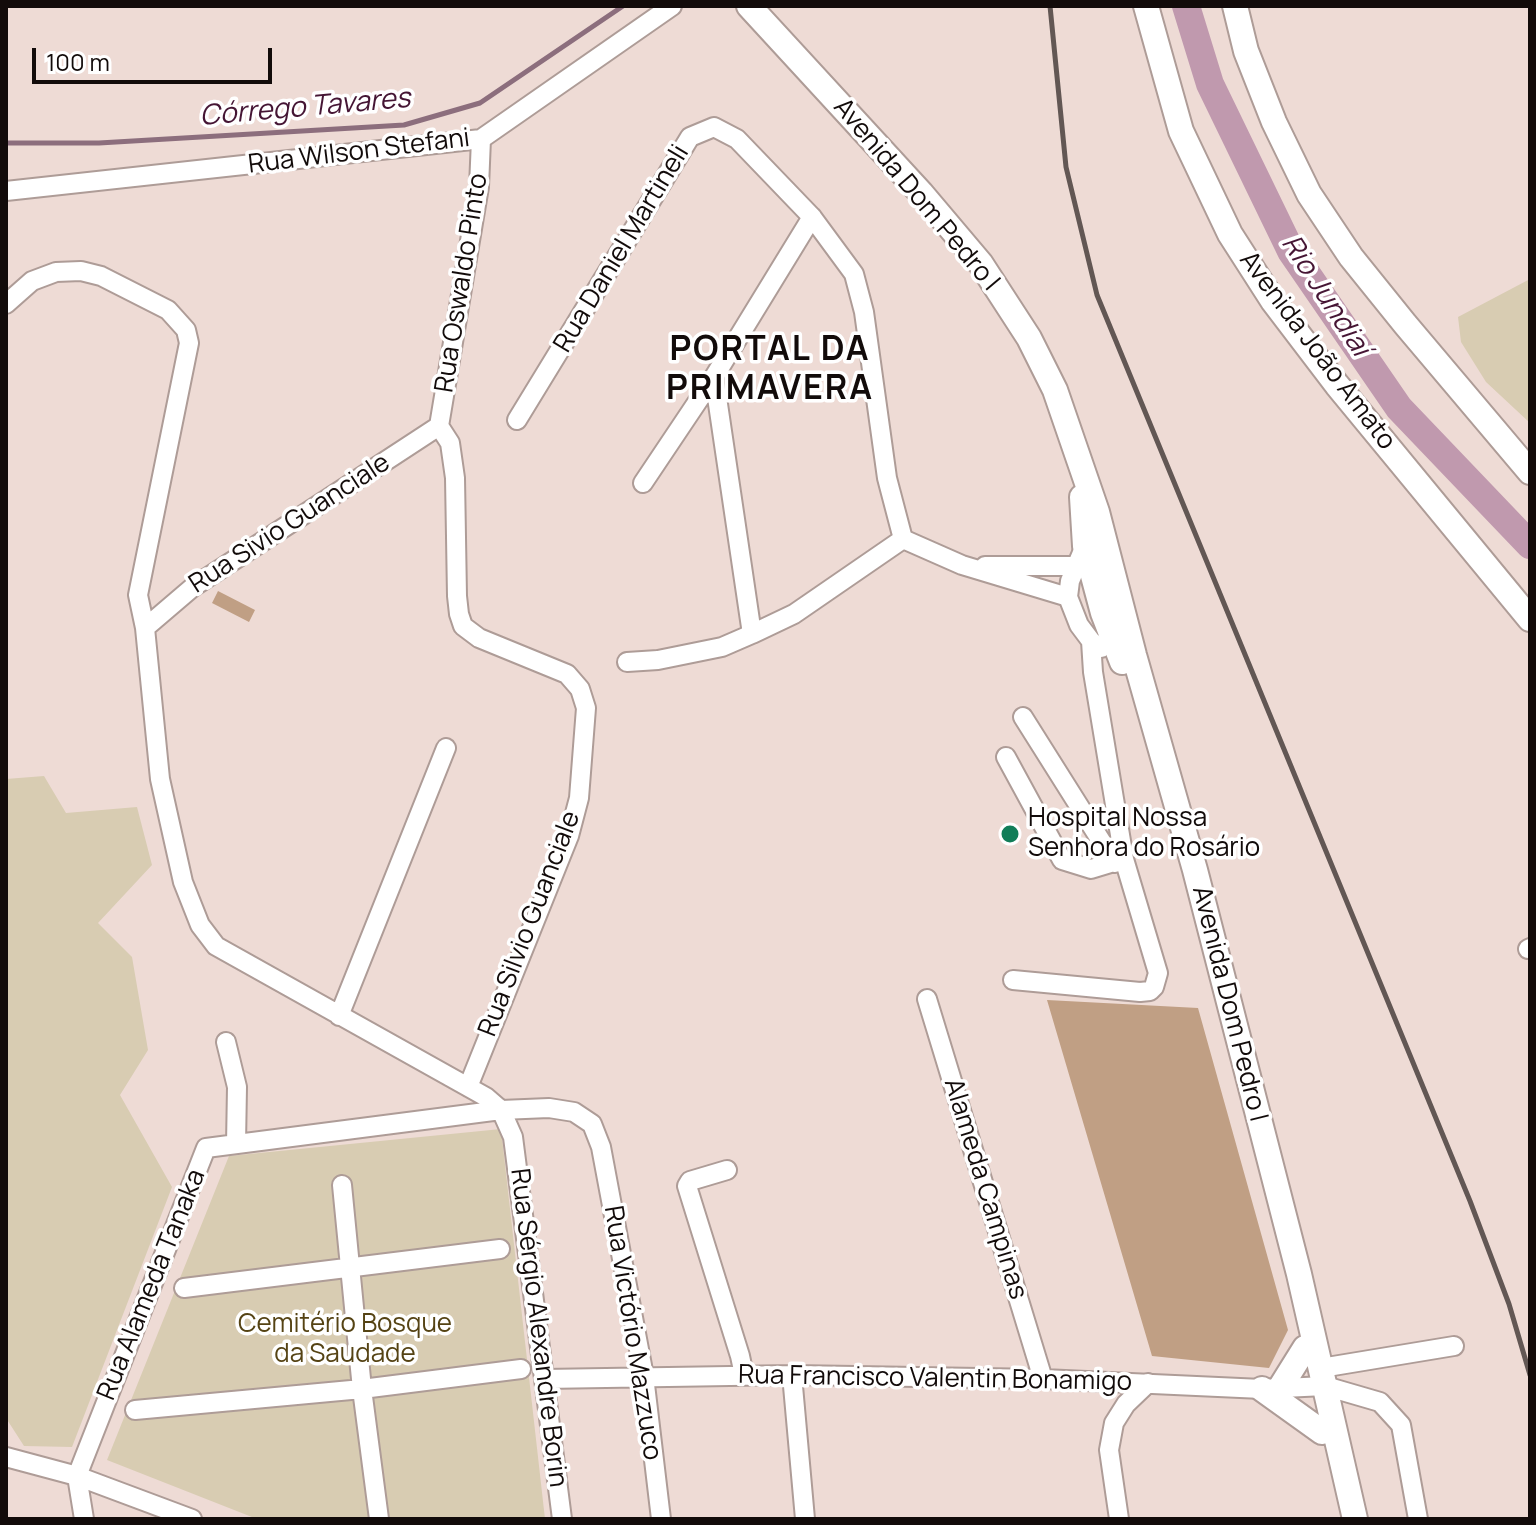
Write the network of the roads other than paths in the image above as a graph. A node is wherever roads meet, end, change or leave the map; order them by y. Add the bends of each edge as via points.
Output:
1 (672, 6) edge
2 (749, 6) edge
3 (1146, 6) edge
4 (1235, 6) edge
5 (481, 139) junction
6 (6, 191) edge
7 (812, 217) junction
8 (6, 304) edge
9 (714, 377) junction
10 (517, 420) dead end
11 (439, 426) junction
12 (1076, 447) junction
13 (1530, 472) edge
14 (643, 483) dead end
15 (1097, 512) junction
16 (903, 539) junction
17 (1080, 556) junction
18 (962, 565) junction
19 (1068, 597) junction
20 (1530, 619) edge
21 (145, 628) junction
22 (752, 634) junction
23 (1091, 641) junction
24 (627, 662) dead end
25 (1130, 662) junction
26 (1023, 717) dead end
27 (446, 748) dead end
28 (1006, 757) dead end
29 (1119, 861) junction
30 (1013, 980) dead end
31 (927, 999) dead end
32 (339, 1016) junction
33 (226, 1042) dead end
34 (468, 1087) junction
35 (501, 1110) junction
36 (236, 1144) junction
37 (601, 1147) joint
38 (727, 1170) dead end
39 (342, 1185) dead end
40 (500, 1249) dead end
41 (351, 1269) junction
42 (184, 1288) dead end
43 (1454, 1346) dead end
44 (1305, 1348) junction
45 (521, 1369) dead end
46 (744, 1375) junction
47 (792, 1375) junction
48 (644, 1376) junction
49 (544, 1379) junction
50 (1043, 1379) junction
51 (1320, 1381) junction
52 (1148, 1383) junction
53 (1271, 1388) junction
54 (362, 1389) junction
55 (135, 1410) dead end
56 (1322, 1432) junction
57 (6, 1457) edge
58 (77, 1476) junction
59 (379, 1515) edge
60 (84, 1519) edge
61 (192, 1519) edge
62 (562, 1519) edge
63 (661, 1519) edge
64 (805, 1519) edge
65 (1119, 1519) edge
66 (1341, 1519) edge
67 (1355, 1519) edge
68 (1418, 1519) edge

1 - 5 street, Rua Wilson Stefani
2 - 12 main road, Avenida Dom Pedro I via 981,264 1029,338
3 - 20 main road, Avenida João Amato via 1181,131 1230,234 1337,385
4 - 13 main road via 1246,51 1309,194 1351,257
5 - 6 street, Rua Wilson Stefani
5 - 11 street, Rua Oswaldo Pinto via 479,187
7 - 9 street
7 - 10 street, Rua Daniel Martineli via 737,139 714,127 690,137
7 - 16 street, Rua Daniel Martineli via 854,274 887,478
8 - 21 street via 32,281 56,272 81,271 168,310 186,330 189,343 138,595
9 - 14 street
9 - 22 street
11 - 21 street, Rua Sivio Guanciale via 193,587
11 - 34 street, Rua Silvio Guanciale via 450,443 455,478 457,596 463,626 479,638 567,674 580,689 586,708 579,798 569,836
12 - 15 main road, Avenida Dom Pedro I
12 - 17 main road, Avenida Dom Pedro I
15 - 17 street
15 - 25 main road, Avenida Dom Pedro I
16 - 18 street
16 - 22 street via 794,614
17 - 18 street
17 - 19 street
17 - 25 main road, Avenida Dom Pedro I
18 - 19 street
19 - 23 street
21 - 32 street via 160,779 183,882 200,925 216,946
22 - 24 street via 722,647
23 - 25 street
23 - 29 street
25 - 44 main road, Avenida Dom Pedro I
25 - 51 main road, Avenida Dom Pedro I via 1195,870 1299,1274
26 - 29 street
27 - 32 street
28 - 29 street via 1062,860 1091,869
29 - 30 street via 1158,973 1154,987 1140,992
31 - 50 street, Alameda Campinas
32 - 34 street
33 - 36 street via 237,1087
34 - 35 street
35 - 36 street, Rua Alameda Tanaka
35 - 37 street, Rua Alameda Tanaka via 574,1112 592,1124
35 - 49 street, Rua Sérgio Alexandre Borin via 513,1137
36 - 58 street, Rua Alameda Tanaka via 206,1148
37 - 48 street, Rua Victório Mazzuco
38 - 46 street via 687,1186
39 - 41 street
40 - 41 street
41 - 42 street
41 - 54 street
43 - 51 street
44 - 51 main road, Avenida Dom Pedro I
44 - 53 main road
45 - 54 street
46 - 47 street, Rua Francisco Valentin Bonamigo
46 - 48 street, Rua Francisco Valentin Bonamigo
47 - 50 street, Rua Francisco Valentin Bonamigo
47 - 64 street
48 - 49 street, Rua Francisco Valentin Bonamigo
48 - 63 street, Rua Victório Mazzuco
49 - 62 street, Rua Sérgio Alexandre Borin
50 - 52 street, Rua Francisco Valentin Bonamigo
51 - 53 street, Rua Francisco Valentin Bonamigo
51 - 56 main road, Avenida Dom Pedro I
51 - 67 main road, Avenida Dom Pedro I
51 - 68 street via 1380,1402 1401,1425
52 - 53 street, Rua Francisco Valentin Bonamigo
52 - 65 street via 1114,1423 1109,1450
53 - 56 main road
54 - 55 street
54 - 59 street
56 - 66 main road, Avenida Dom Pedro I
57 - 58 street
58 - 60 street
58 - 61 street

